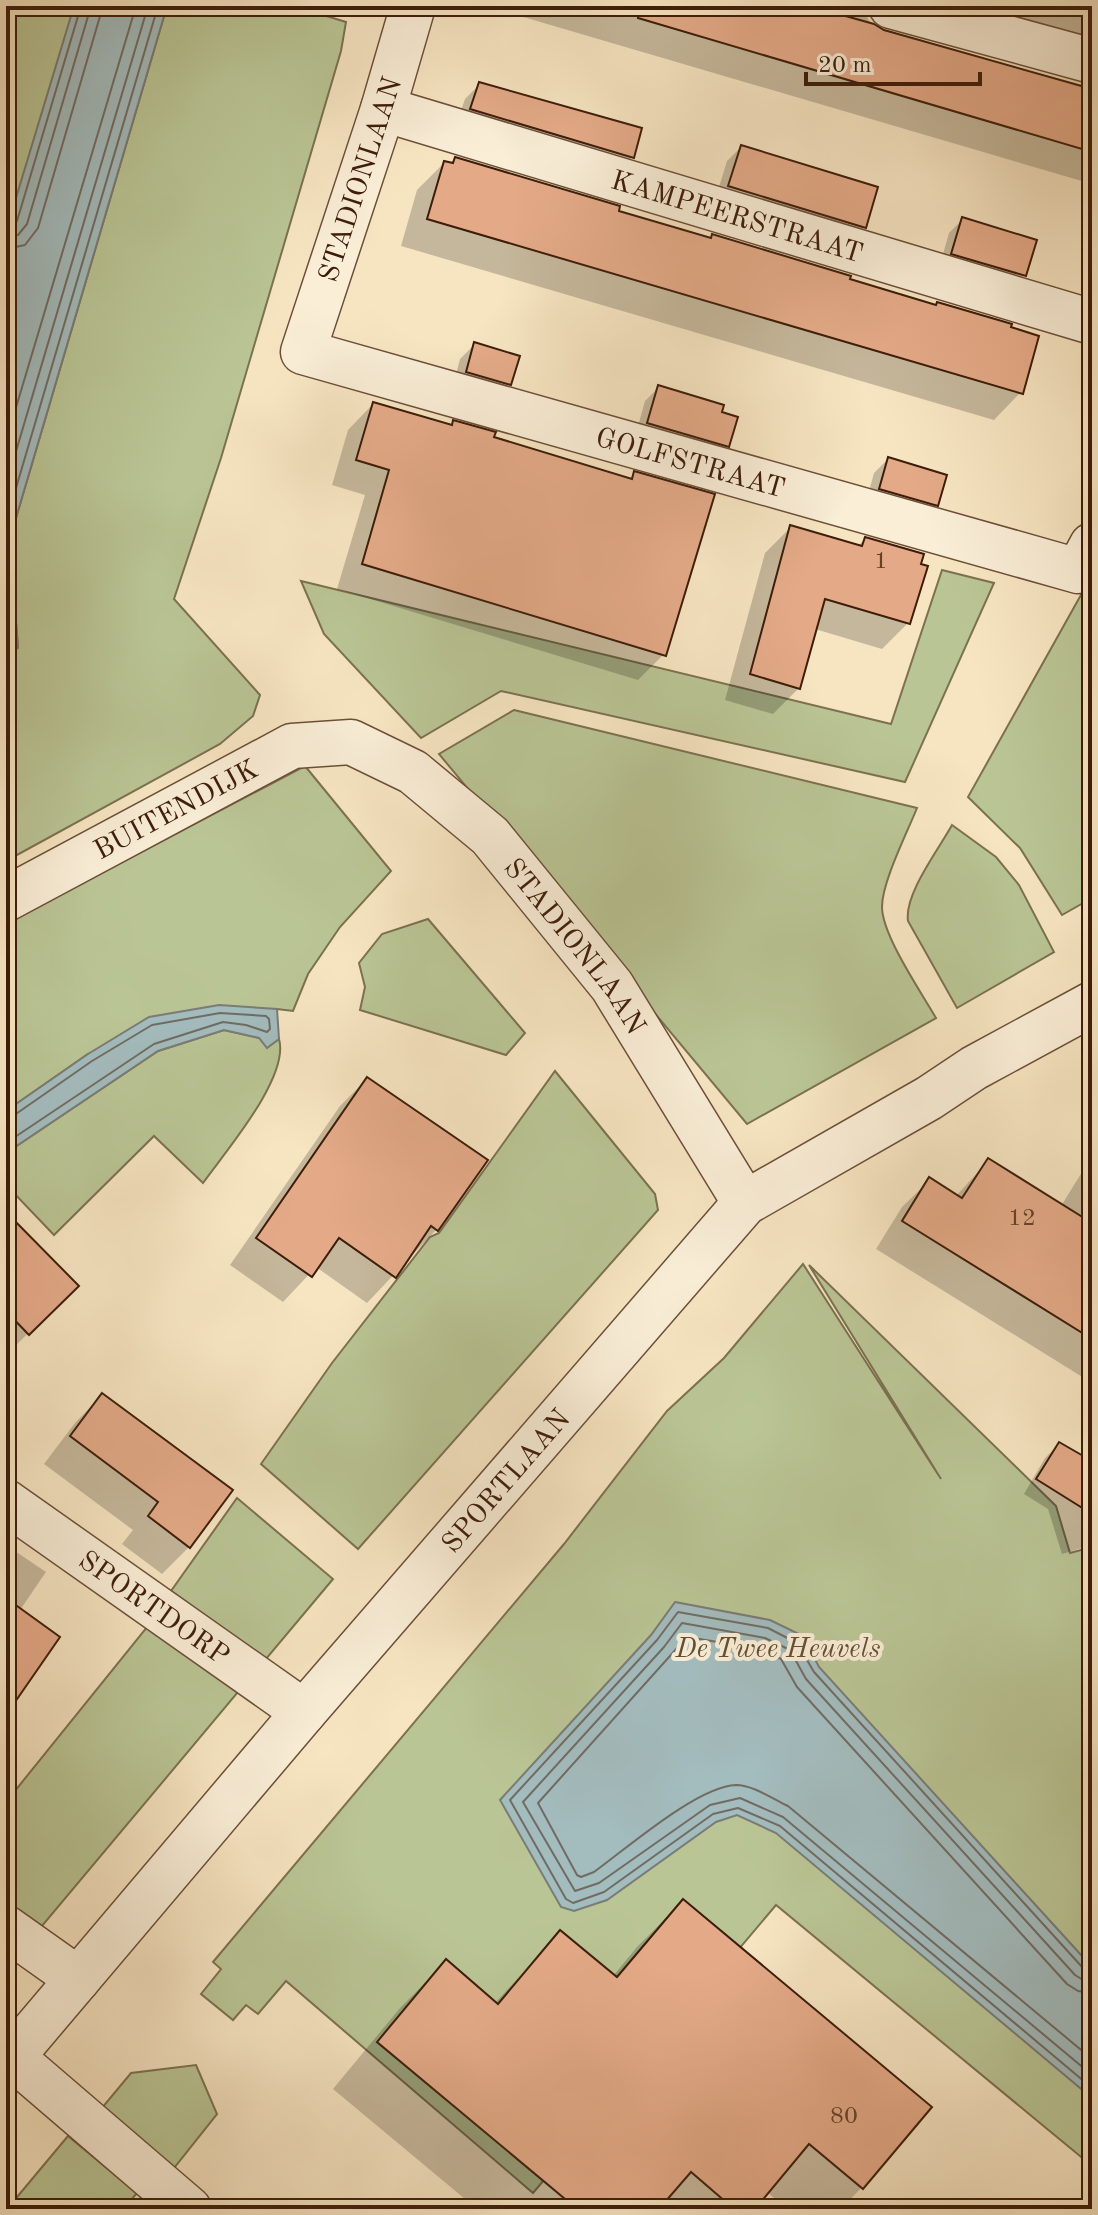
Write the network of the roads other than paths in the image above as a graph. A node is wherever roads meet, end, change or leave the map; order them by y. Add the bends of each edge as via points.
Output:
1 (891, 6) edge
2 (400, 9) edge
3 (1092, 61) edge
4 (383, 109) junction
5 (1092, 322) edge
6 (303, 352) joint
7 (1085, 558) edge
8 (351, 742) joint
9 (6, 899) edge
10 (1092, 1004) edge
11 (745, 1203) junction
12 (6, 1502) edge
13 (304, 1712) junction
14 (6, 1928) edge
15 (78, 1979) junction
16 (9, 2060) edge
17 (189, 2209) edge

1 - 3 street
2 - 4 street, STADIONLAAN
4 - 5 street, KAMPEERSTRAAT
4 - 6 street, STADIONLAAN
6 - 7 street, GOLFSTRAAT
8 - 9 street, BUITENDIJK via 292,746
8 - 11 street, STADIONLAAN via 413,772 490,836 612,986
10 - 11 street, SPORTLAAN
11 - 13 street, SPORTLAAN
12 - 13 street, SPORTDORP
13 - 15 street, SPORTLAAN
14 - 15 street
15 - 16 street, SPORTLAAN
16 - 17 street

